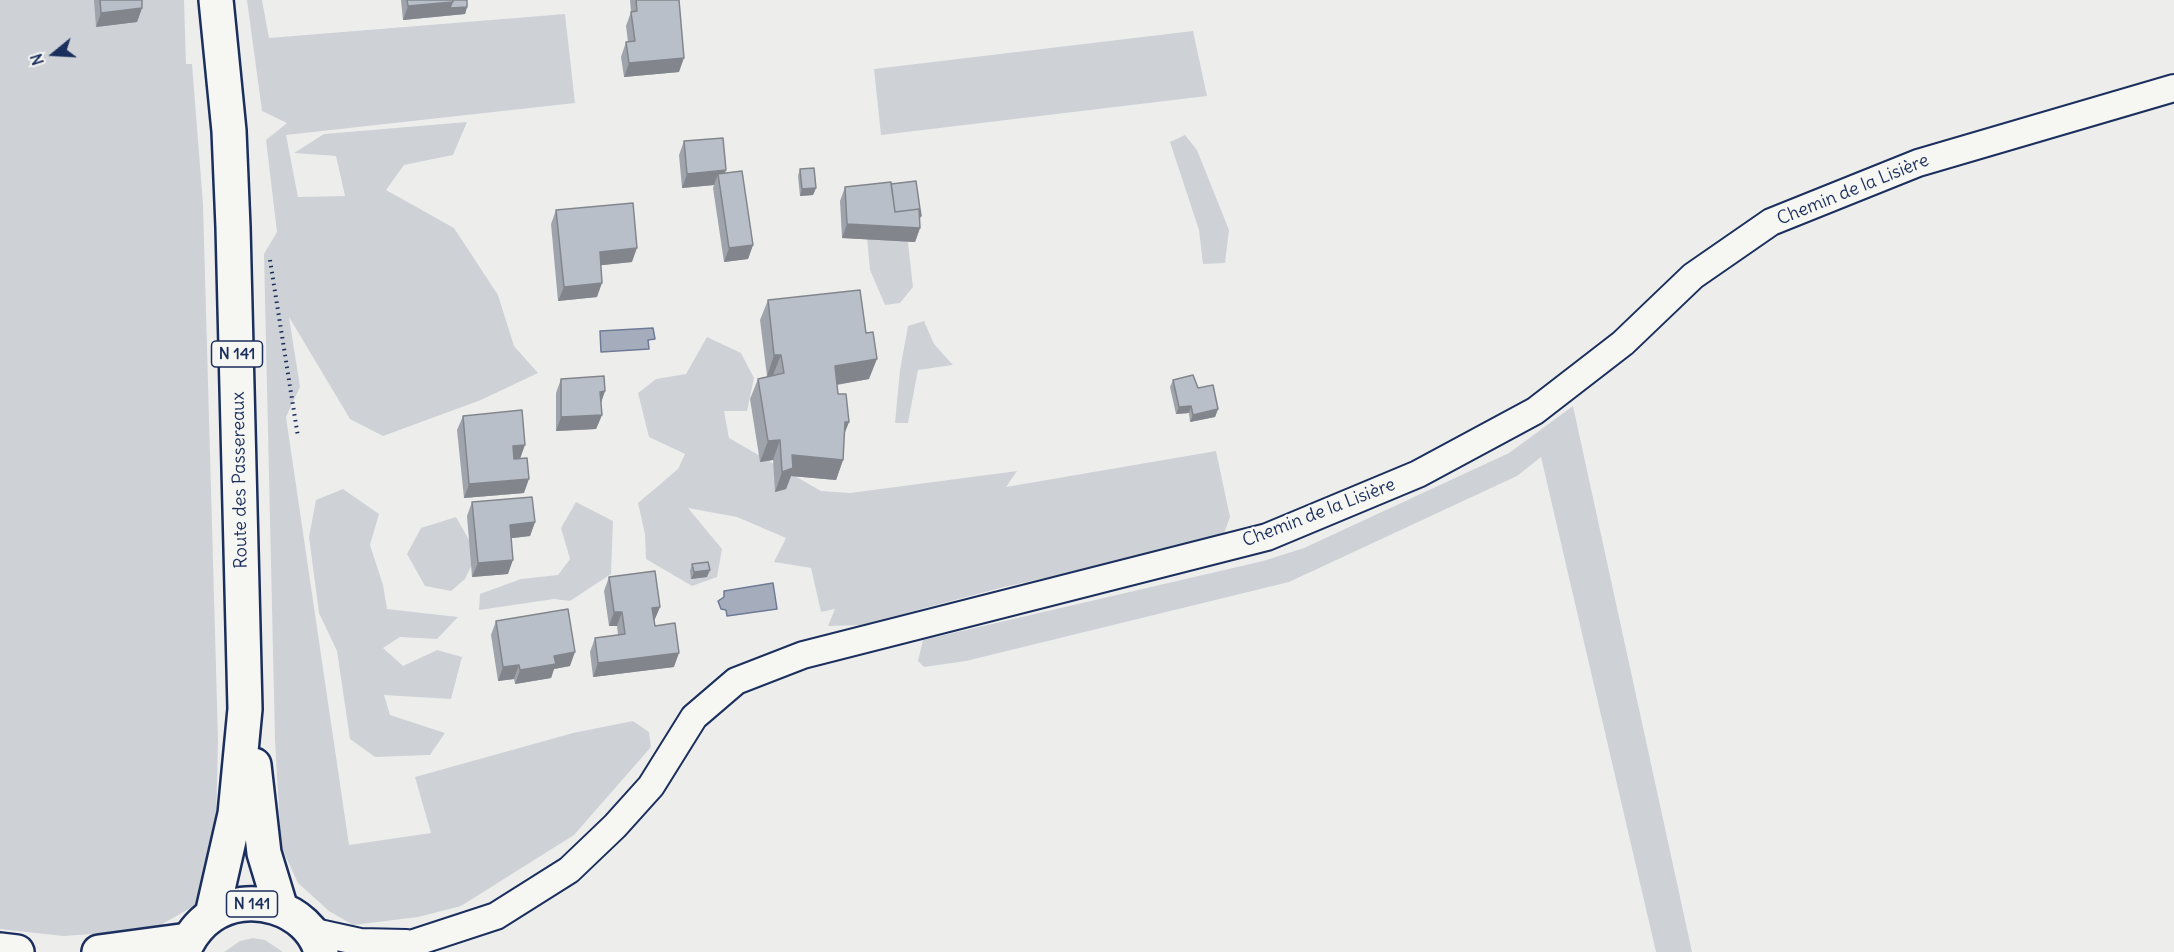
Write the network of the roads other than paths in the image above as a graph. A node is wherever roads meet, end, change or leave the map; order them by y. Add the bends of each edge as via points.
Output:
1 (216, 0) edge
2 (2174, 88) edge
3 (245, 710) junction
4 (281, 909) junction
5 (212, 915) junction
6 (315, 941) edge
7 (409, 943) junction
8 (186, 946) edge
9 (0, 950) edge
10 (18, 952) edge
11 (99, 952) edge
12 (386, 952) edge

1 - 3 main road, Route des Passereaux / N 141 via 230,155
2 - 7 street, Chemin de la Lisière via 1918,162 1771,222 1693,276 1623,343 1535,411 1418,474 1267,537 803,654 736,681 694,717 651,786 569,870 496,916
3 - 4 main road, Route des Passereaux / N 141 via 264,853
3 - 5 main road, Route des Passereaux / N 141 via 236,814
4 - 5 main road, N 141 via 258,903 234,905
4 - 6 main road, N 141 via 297,918
5 - 8 main road, N 141
6 - 7 street, Chemin de la Lisière
7 - 12 street, Chemin de la Lisière
8 - 11 main road
9 - 10 main road

